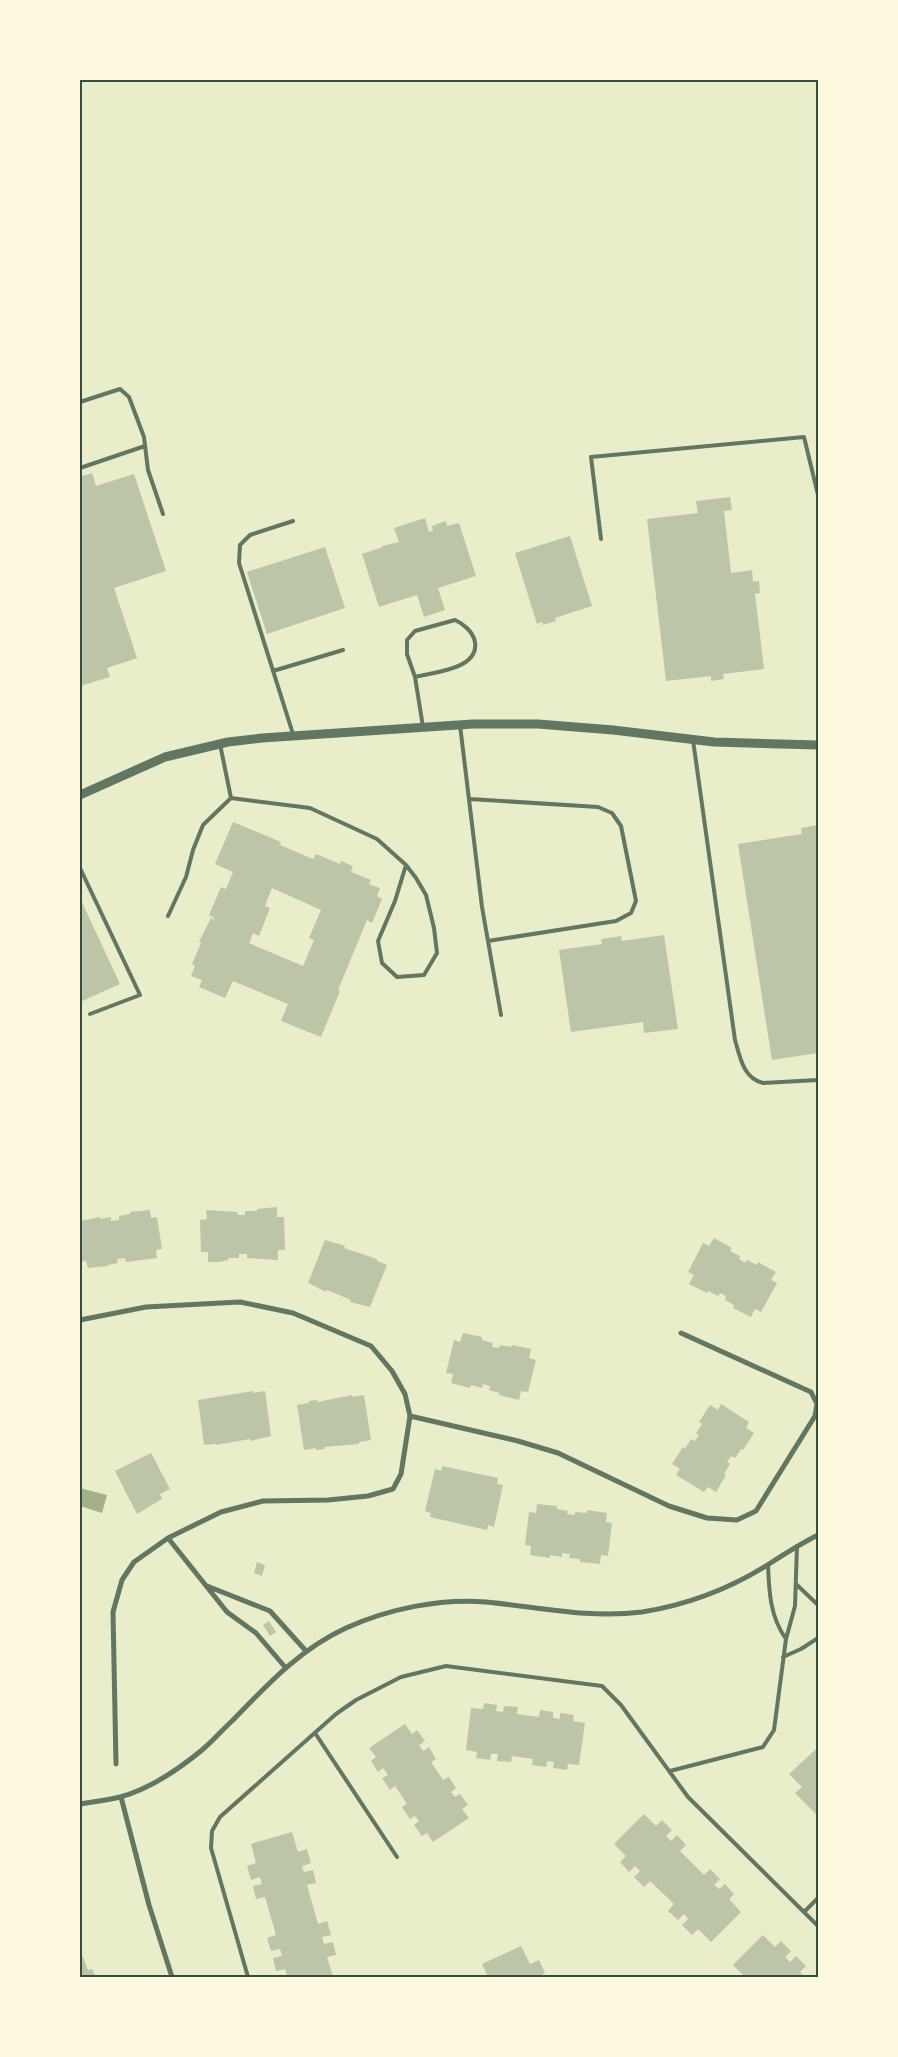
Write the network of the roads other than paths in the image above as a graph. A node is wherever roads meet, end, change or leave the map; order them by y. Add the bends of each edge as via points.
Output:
1 (80, 402) edge
2 (145, 446) junction
3 (80, 468) edge
4 (818, 495) edge
5 (163, 514) dead end
6 (293, 521) dead end
7 (601, 539) dead end
8 (343, 650) dead end
9 (273, 671) junction
10 (415, 677) junction
11 (460, 725) junction
12 (423, 728) junction
13 (294, 737) junction
14 (693, 740) junction
15 (220, 744) junction
16 (818, 745) edge
17 (80, 794) edge
18 (231, 798) junction
19 (470, 799) junction
20 (406, 865) junction
21 (80, 868) edge
22 (168, 916) dead end
23 (488, 941) junction
24 (90, 1014) dead end
25 (502, 1015) dead end
26 (818, 1080) edge
27 (80, 1320) edge
28 (681, 1333) dead end
29 (410, 1416) junction
30 (818, 1535) edge
31 (168, 1538) junction
32 (797, 1545) junction
33 (768, 1565) junction
34 (796, 1584) junction
35 (204, 1585) junction
36 (818, 1605) edge
37 (818, 1638) edge
38 (786, 1639) junction
39 (306, 1651) junction
40 (783, 1658) junction
41 (285, 1667) junction
42 (316, 1733) junction
43 (116, 1764) dead end
44 (670, 1771) junction
45 (121, 1797) junction
46 (80, 1804) edge
47 (397, 1857) dead end
48 (818, 1898) edge
49 (804, 1912) junction
50 (818, 1926) edge
51 (172, 1977) edge
52 (248, 1977) edge

1 - 2 lane via 120,389 129,397
2 - 3 lane
2 - 5 lane via 148,470
4 - 7 lane via 804,437 591,457
6 - 9 lane via 250,535 240,545 239,563
8 - 9 lane
9 - 13 lane
10 - 10 lane via 466,664 475,653 475,640 465,625 455,620 415,631 408,640 407,654
10 - 12 lane
11 - 12 street
11 - 14 street via 575,726
11 - 19 lane
12 - 13 street
13 - 15 street
14 - 16 street
14 - 26 lane via 735,1040 744,1068 755,1081 763,1084
15 - 17 street via 165,757
15 - 18 lane
18 - 20 lane via 310,808 377,838
18 - 22 lane via 203,825 186,877
19 - 23 lane
19 - 23 lane via 598,807 612,813 621,826 636,901 631,912 616,921
20 - 20 lane via 378,941 382,963 397,977 424,975 437,953 426,894
21 - 24 lane via 140,995
23 - 25 lane
27 - 29 street via 146,1307 240,1302 293,1313 371,1346 392,1371 405,1394
28 - 29 street via 811,1392 817,1404 815,1416 756,1511 737,1520 707,1518 669,1506 568,1458 518,1441
29 - 31 street via 400,1474 393,1489 360,1497 263,1501 221,1512
30 - 32 street
31 - 35 street
31 - 43 street via 134,1562 122,1580 113,1612
32 - 33 street
32 - 34 lane
33 - 38 lane via 773,1612 777,1627
33 - 39 street via 703,1596 641,1612 602,1615 463,1601 400,1609 345,1628
34 - 36 lane
34 - 38 lane via 795,1606
35 - 39 street via 270,1611
35 - 41 street via 228,1612 256,1633
37 - 40 lane
38 - 40 lane
39 - 41 street
40 - 44 lane via 774,1730 763,1747
41 - 45 street via 204,1749 153,1783
42 - 44 lane via 356,1700 401,1677 446,1666 602,1686 621,1705
42 - 47 lane
42 - 52 lane via 220,1817 212,1831 211,1848
44 - 49 lane via 688,1797
45 - 46 street
45 - 51 street via 149,1905
48 - 49 lane
49 - 50 lane

